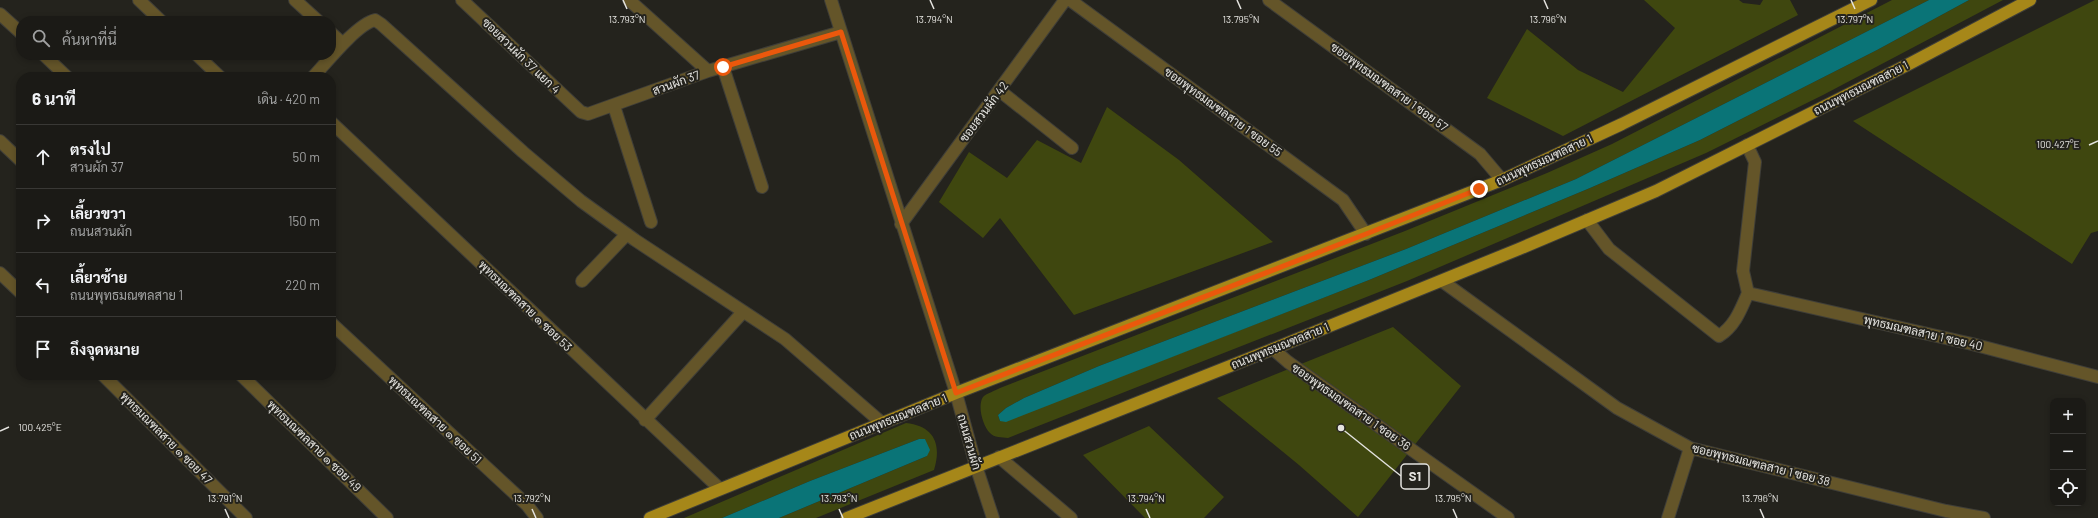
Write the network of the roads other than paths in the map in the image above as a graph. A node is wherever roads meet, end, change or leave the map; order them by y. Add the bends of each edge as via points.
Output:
1 (139, 0) edge
2 (295, 0) edge
3 (462, 0) edge
4 (629, 0) edge
5 (831, 0) edge
6 (1065, 0) edge
7 (1070, 0) edge
8 (1269, 0) edge
9 (1871, 0) edge
10 (2030, 0) edge
11 (0, 14) edge
12 (156, 16) edge
13 (313, 16) edge
14 (16, 29) edge
15 (841, 32) junction
16 (336, 38) edge
17 (343, 44) junction
18 (336, 52) edge
19 (49, 60) edge
20 (202, 60) edge
21 (328, 60) edge
22 (723, 67) junction
23 (62, 72) edge
24 (215, 72) edge
25 (318, 72) edge
26 (708, 72) junction
27 (1000, 91) junction
28 (614, 106) junction
29 (581, 112) joint
30 (336, 127) edge
31 (0, 141) edge
32 (1747, 145) junction
33 (1072, 148) dead end
34 (16, 157) edge
35 (1502, 180) junction
36 (762, 187) dead end
37 (1587, 220) junction
38 (651, 222) dead end
39 (901, 224) junction
40 (627, 234) junction
41 (1366, 234) junction
42 (0, 272) edge
43 (1442, 280) junction
44 (582, 281) dead end
45 (16, 289) edge
46 (1748, 293) junction
47 (743, 312) junction
48 (336, 328) edge
49 (1273, 349) junction
50 (2098, 377) edge
51 (108, 380) edge
52 (246, 380) edge
53 (956, 393) junction
54 (645, 420) junction
55 (882, 423) junction
56 (1690, 448) junction
57 (999, 457) junction
58 (976, 466) junction
59 (719, 488) junction
60 (246, 518) edge
61 (387, 518) edge
62 (537, 518) edge
63 (650, 518) edge
64 (847, 518) edge
65 (992, 518) edge
66 (1071, 518) edge
67 (1508, 518) edge
68 (1668, 518) edge
69 (1984, 518) edge

1 - 12 street
2 - 13 street
3 - 29 street, ซอยสวนผัก 37 แยก 4
4 - 26 street
5 - 15 street, ถนนสวนผัก
6 - 27 street, ซอยสวนผัก 42
7 - 41 street, ซอยพุทธมณฑลสาย 1 ซอย 55 via 1343,200
8 - 35 street, ซอยพุทธมณฑลสาย 1 ซอย 57 via 1480,154
9 - 35 main road, ถนนพุทธมณฑลสาย 1 via 1622,124
10 - 32 main road, ถนนพุทธมณฑลสาย 1 via 1904,67
11 - 14 street
15 - 22 street, สวนผัก 37
15 - 39 street, ถนนสวนผัก
16 - 17 street
17 - 18 street
17 - 40 street via 368,22 375,20 381,24 529,157 581,201
19 - 23 street
20 - 24 street
21 - 25 street
22 - 26 street, สวนผัก 37
22 - 36 street
26 - 28 street, สวนผัก 37
27 - 33 street
27 - 39 street, ซอยสวนผัก 42
28 - 29 street, สวนผัก 37 via 588,114
28 - 38 street
30 - 54 street, พุทธมณฑลสาย ๑ ซอย 53
31 - 34 street
32 - 37 main road, ถนนพุทธมณฑลสาย 1 via 1656,191
32 - 46 street via 1755,162 1743,271
35 - 41 main road, ถนนพุทธมณฑลสาย 1
37 - 43 main road, ถนนพุทธมณฑลสาย 1
37 - 46 street via 1609,249 1720,336 1728,331 1737,318
39 - 53 street, ถนนสวนผัก
40 - 44 street
40 - 47 street
41 - 53 main road, ถนนพุทธมณฑลสาย 1
42 - 45 street
43 - 49 main road, ถนนพุทธมณฑลสาย 1
43 - 56 street, ซอยพุทธมณฑลสาย 1 ซอย 38 via 1617,408
46 - 50 street, พุทธมณฑลสาย 1 ซอย 40 via 1972,344
47 - 54 street
47 - 55 street via 785,338
48 - 62 street, พุทธมณฑลสาย ๑ ซอย 51 via 521,500
49 - 57 main road, ถนนพุทธมณฑลสาย 1
49 - 67 street, ซอยพุทธมณฑลสาย 1 ซอย 36
51 - 60 street, พุทธมณฑลสาย ๑ ซอย 47
52 - 61 street, พุทธมณฑลสาย ๑ ซอย 49
53 - 55 main road, ถนนพุทธมณฑลสาย 1
53 - 58 street, ถนนสวนผัก
54 - 59 street, พุทธมณฑลสาย ๑ ซอย 53
55 - 59 main road, ถนนพุทธมณฑลสาย 1
56 - 68 street
56 - 69 street, ซอยพุทธมณฑลสาย 1 ซอย 38
57 - 58 main road, ถนนพุทธมณฑลสาย 1
57 - 66 street
58 - 64 main road, ถนนพุทธมณฑลสาย 1
58 - 65 street, ถนนสวนผัก
59 - 63 main road, ถนนพุทธมณฑลสาย 1

